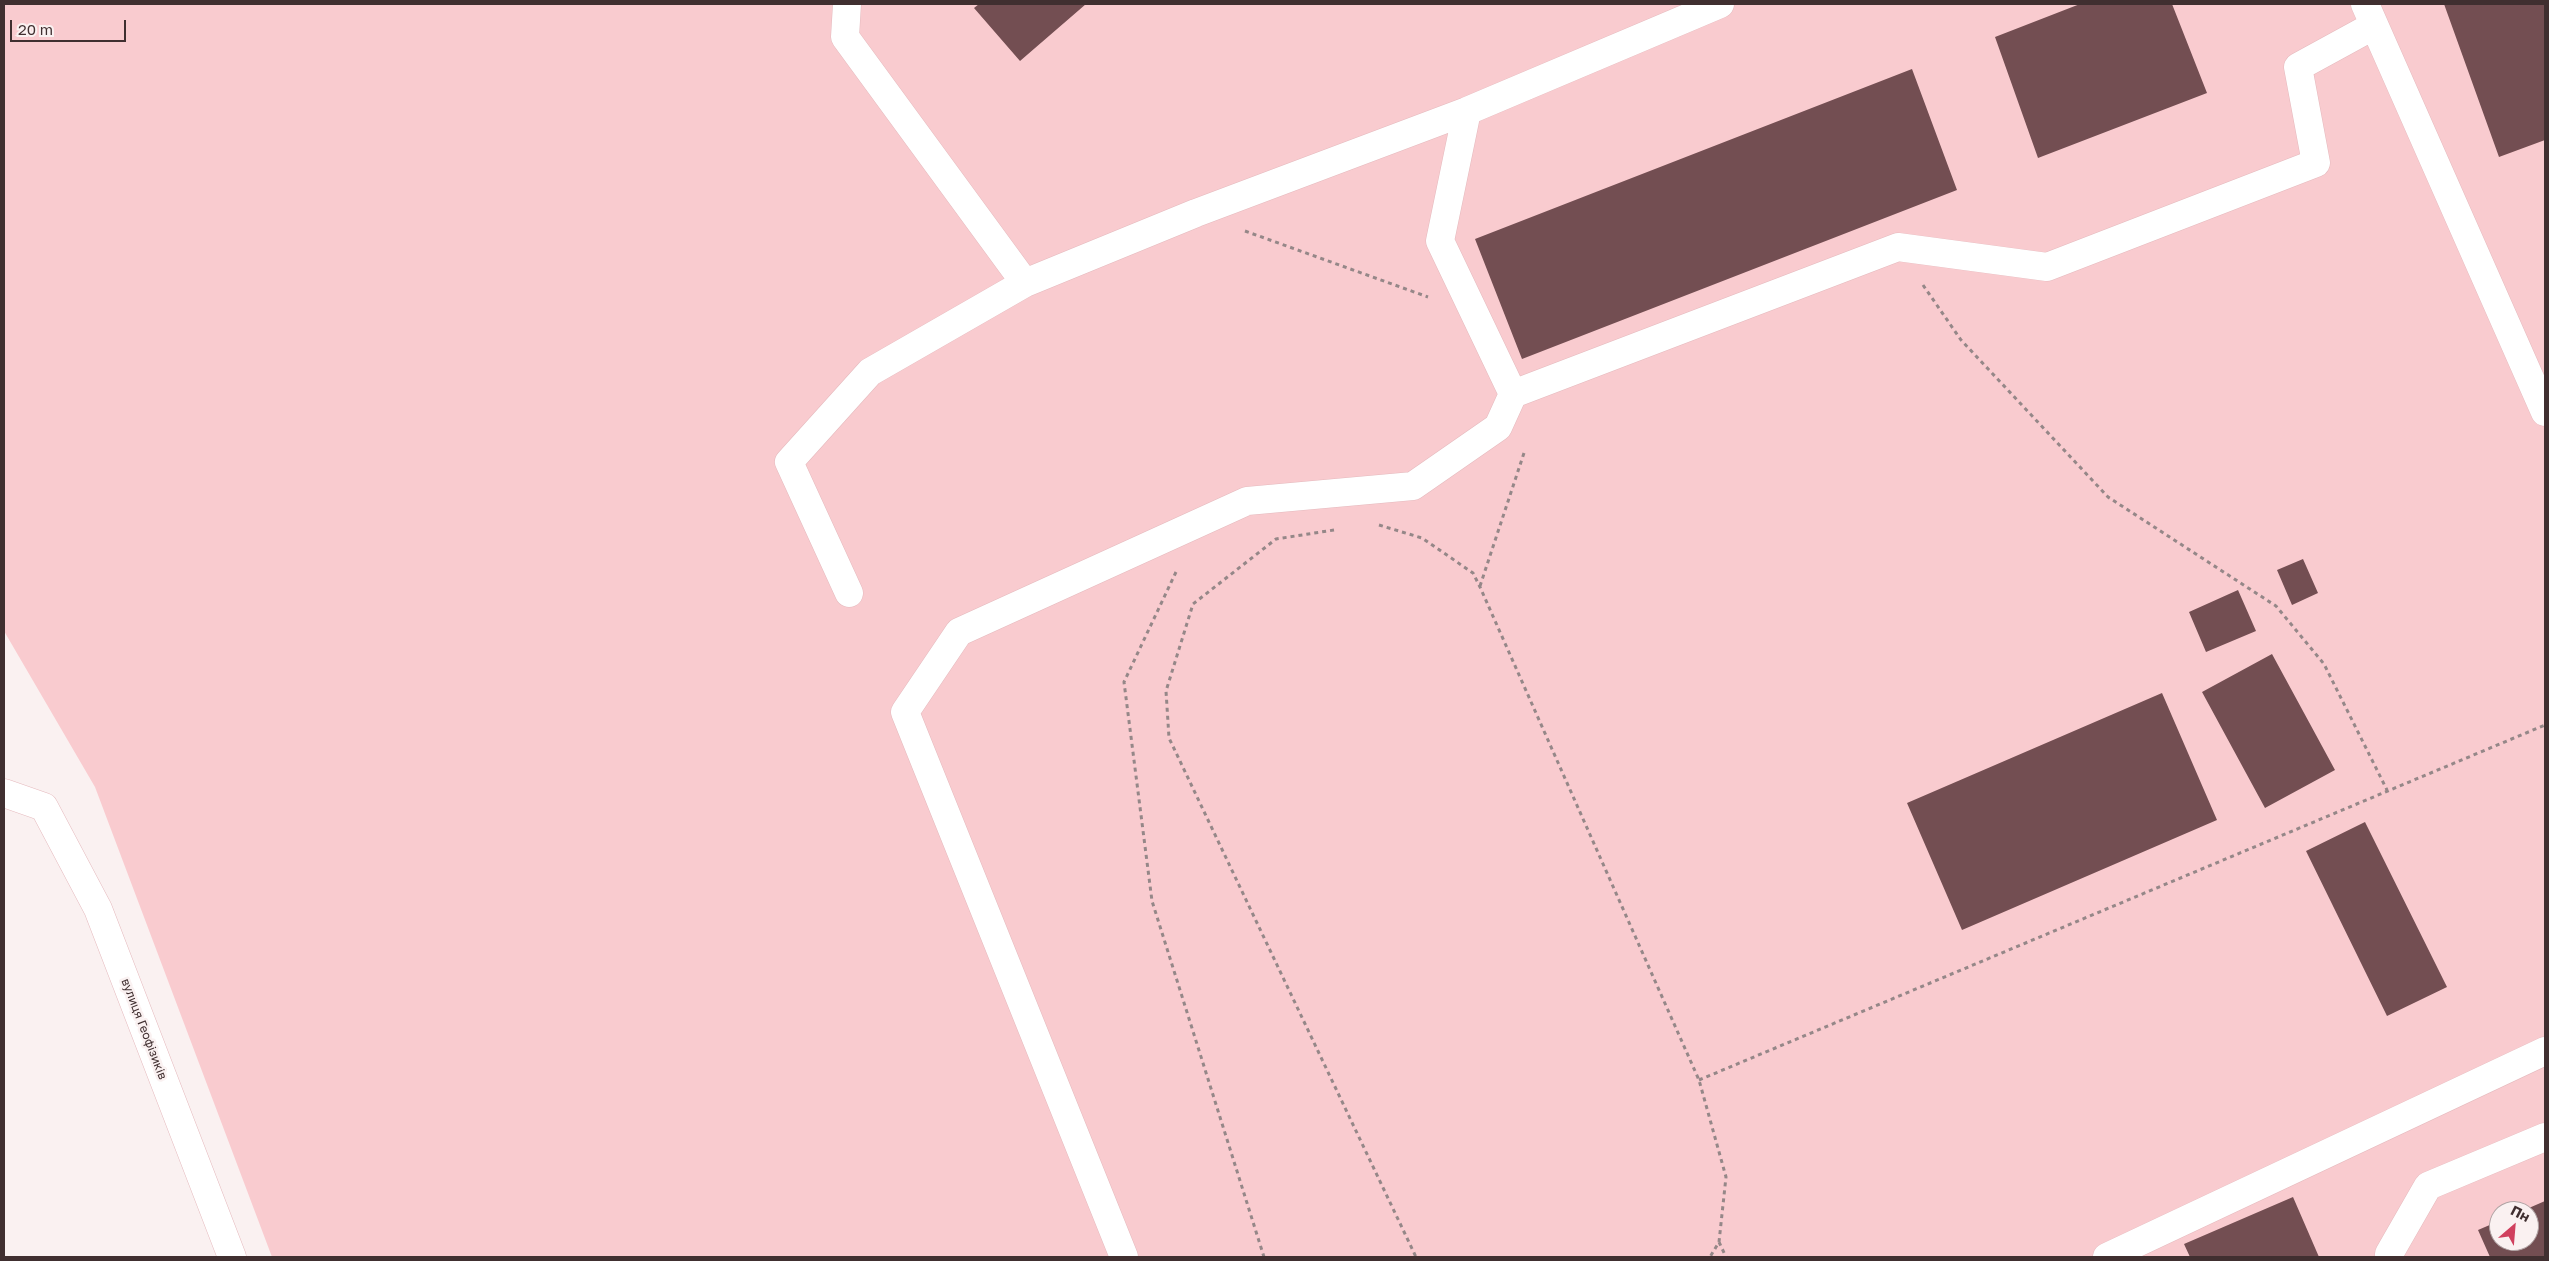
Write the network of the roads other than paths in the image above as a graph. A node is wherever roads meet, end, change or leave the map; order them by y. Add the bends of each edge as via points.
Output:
1 (847, 4) edge
2 (1720, 4) edge
3 (2369, 15) edge
4 (1467, 111) junction
5 (1025, 283) junction
6 (1512, 394) junction
7 (2545, 412) edge
8 (849, 593) dead end
9 (4, 794) edge
10 (2545, 1052) edge
11 (2545, 1137) edge
12 (232, 1257) edge
13 (1124, 1257) edge
14 (2107, 1257) edge
15 (2390, 1257) edge

1 - 5 street via 844,37
2 - 4 street
3 - 6 street via 2298,66 2316,163 2047,267 1898,247
3 - 7 street
4 - 5 street via 1196,213
4 - 6 street via 1440,241
5 - 8 street via 870,372 789,462
6 - 13 street via 1498,426 1412,486 1247,501 959,632 905,712
9 - 12 street, вулиця Геофізиків via 44,807 98,908
10 - 14 street
11 - 15 street via 2428,1186

